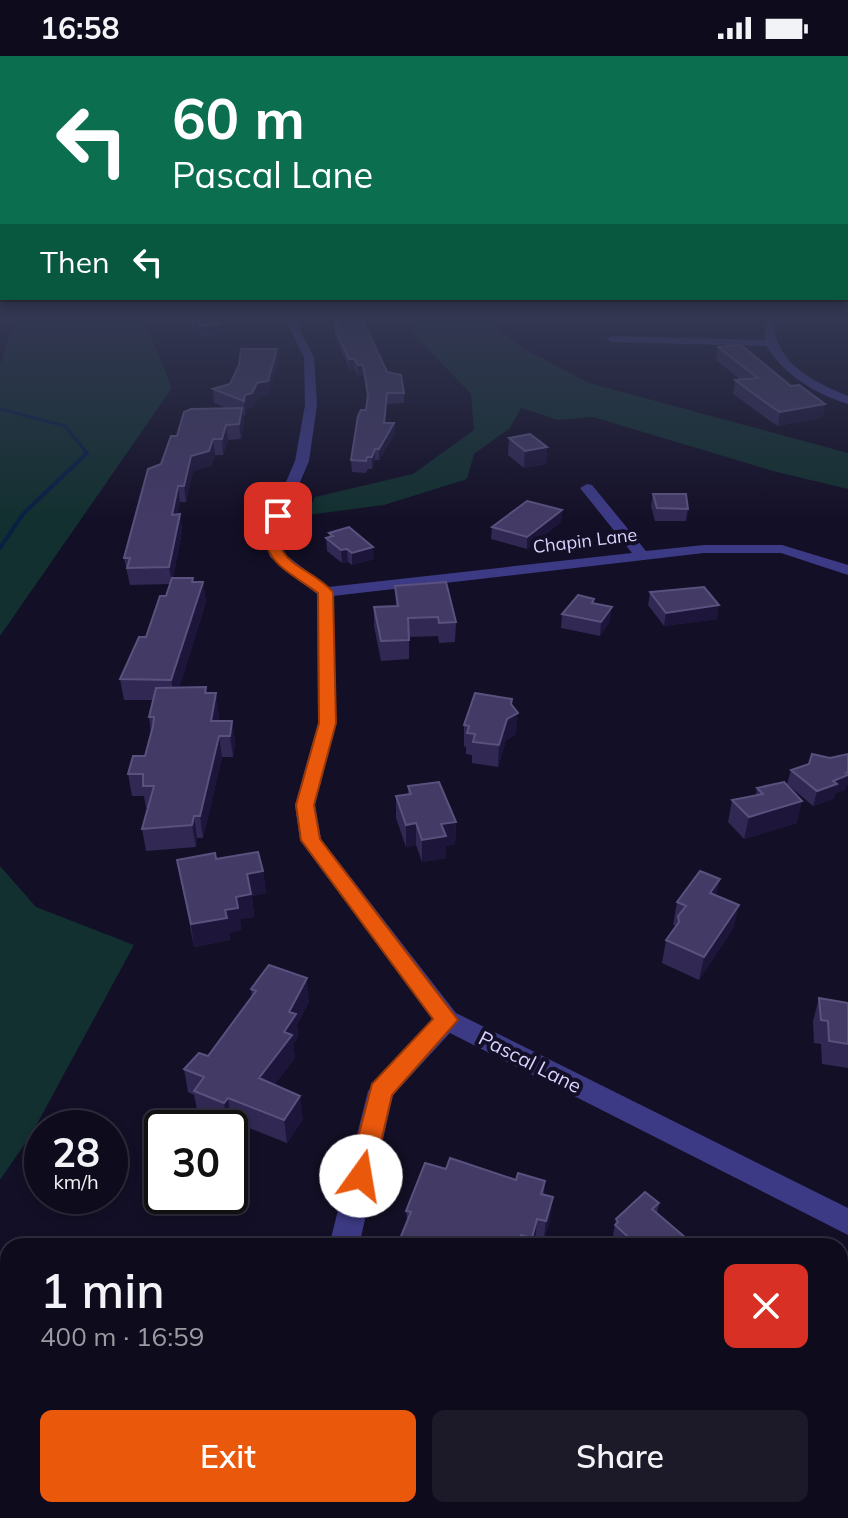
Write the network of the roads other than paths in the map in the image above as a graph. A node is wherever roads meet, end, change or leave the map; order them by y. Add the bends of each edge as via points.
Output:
1 (310, 384) edge
2 (815, 384) edge
3 (848, 400) edge
4 (587, 488) dead end
5 (641, 554) junction
6 (848, 570) edge
7 (325, 592) junction
8 (447, 1020) junction
9 (848, 1222) edge
10 (346, 1238) edge

1 - 7 street via 302,461 270,536 275,554
2 - 3 street
4 - 5 street
5 - 6 street, Chapin Lane via 782,549
5 - 7 street, Chapin Lane
7 - 8 street, Pascal Lane via 327,723 305,805 311,840
8 - 9 street, Pascal Lane
8 - 10 street via 381,1091

